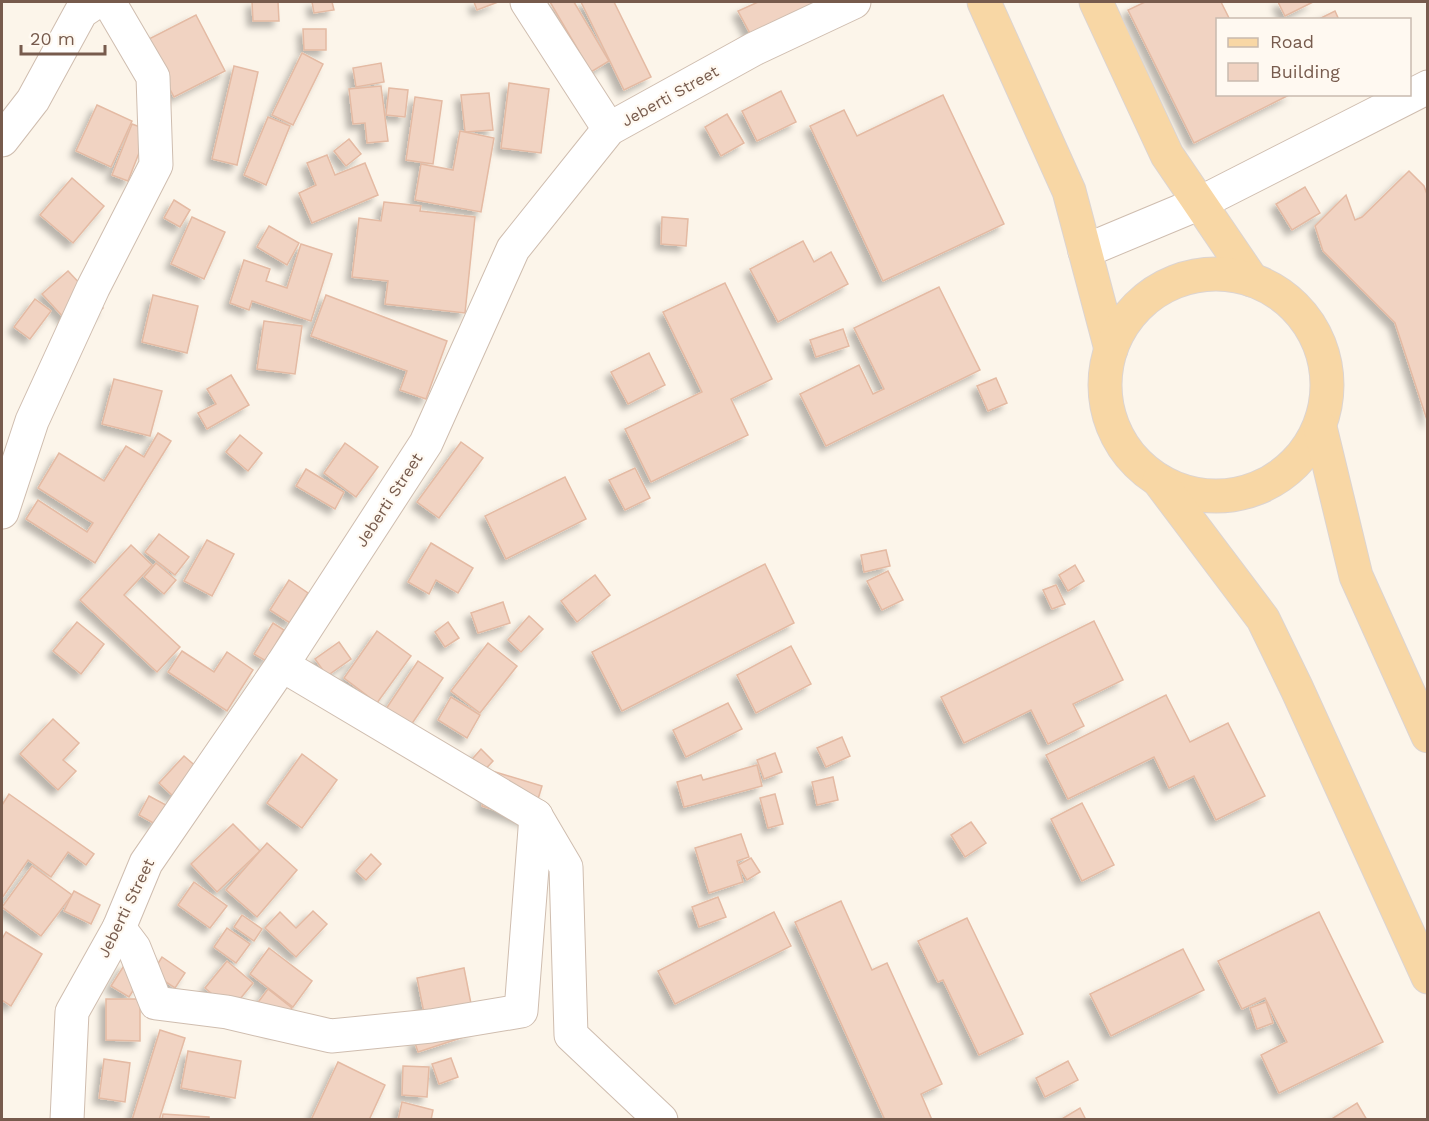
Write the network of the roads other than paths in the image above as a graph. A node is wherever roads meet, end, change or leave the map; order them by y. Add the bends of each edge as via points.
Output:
1 (96, 2) edge
2 (109, 2) edge
3 (527, 2) edge
4 (854, 2) edge
5 (984, 2) edge
6 (1096, 2) edge
7 (1428, 87) edge
8 (1410, 96) edge
9 (1411, 96) edge
10 (609, 129) junction
11 (2, 140) edge
12 (1200, 203) junction
13 (1085, 251) junction
14 (1252, 280) junction
15 (1111, 349) junction
16 (1320, 427) junction
17 (1159, 481) junction
18 (2, 513) edge
19 (282, 665) junction
20 (1428, 736) edge
21 (536, 816) junction
22 (119, 928) junction
23 (1428, 977) edge
24 (67, 1119) edge
25 (661, 1119) edge

1 - 11 street via 81,12 33,100
2 - 18 street via 153,77 156,165 93,288 32,421
3 - 10 street
4 - 10 street, Jeberti Street via 754,49
5 - 13 main road via 1069,191
6 - 12 main road via 1167,155
7 - 9 street
8 - 12 street
10 - 19 street, Jeberti Street via 513,249 426,443
12 - 13 street
12 - 14 main road
13 - 15 main road
14 - 15 main road via 1218,274 1184,278 1162,288 1127,318
14 - 16 main road via 1284,297 1308,322 1323,354 1328,389
15 - 17 main road via 1104,383 1111,422 1130,455
16 - 17 main road via 1300,460 1270,484 1233,496 1195,495
16 - 20 main road via 1356,576
17 - 23 main road via 1263,619
19 - 21 street
19 - 22 street, Jeberti Street via 146,862
21 - 22 street via 521,1011 432,1026 331,1036 227,1012 156,1004 134,948
21 - 25 street via 566,867 571,1035
22 - 24 street, Jeberti Street via 72,1012

